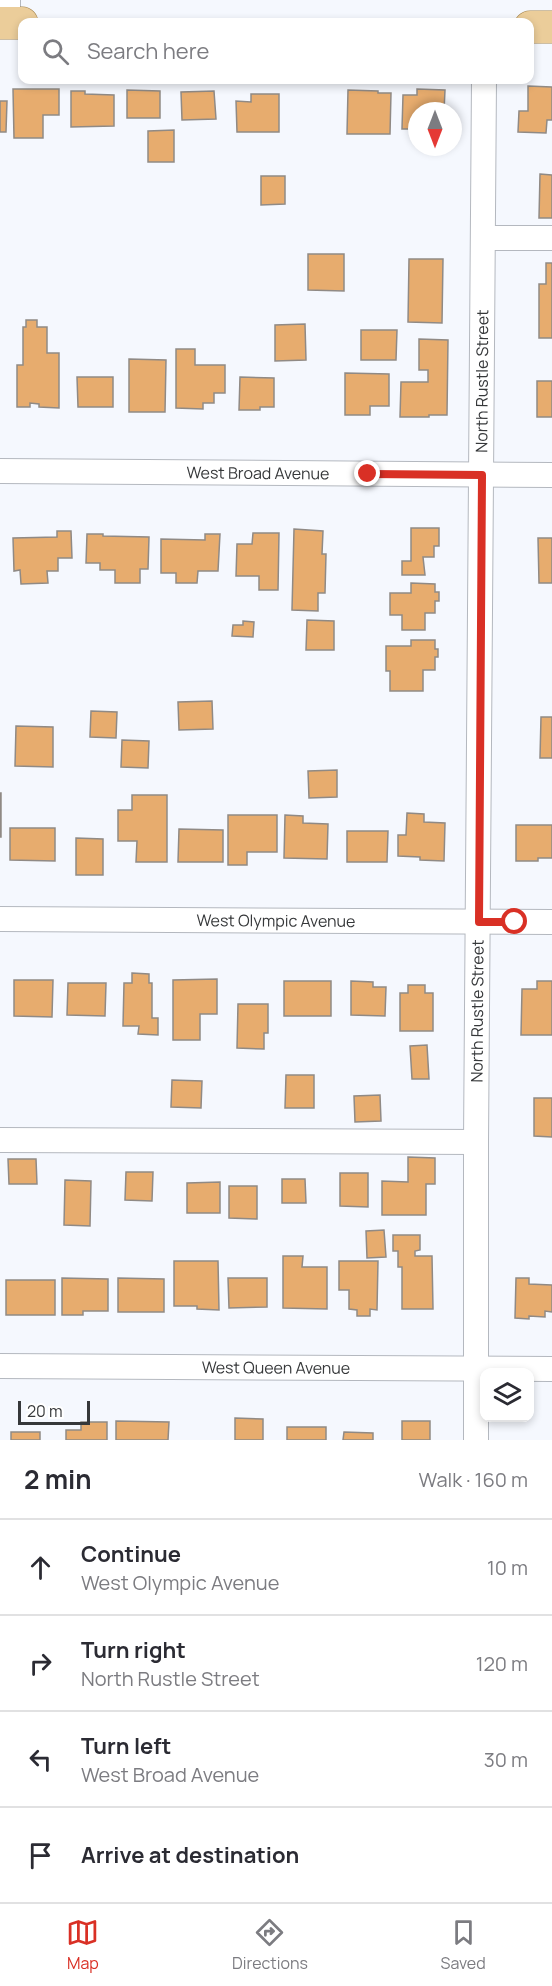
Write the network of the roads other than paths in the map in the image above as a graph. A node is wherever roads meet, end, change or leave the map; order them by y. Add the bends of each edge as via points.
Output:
1 (534, 27) edge
2 (552, 27) edge
3 (484, 84) edge
4 (484, 238) junction
5 (552, 238) edge
6 (0, 471) edge
7 (482, 475) junction
8 (552, 475) edge
9 (0, 919) edge
10 (479, 922) junction
11 (552, 922) edge
12 (0, 1140) edge
13 (476, 1142) junction
14 (0, 1366) edge
15 (477, 1369) junction
16 (552, 1369) edge
17 (476, 1440) edge

1 - 2 main road
3 - 4 street, North Rustle Street
4 - 5 street
4 - 7 street, North Rustle Street
6 - 7 street, West Broad Avenue
7 - 8 street, West Broad Avenue
7 - 10 street, North Rustle Street
9 - 10 street, West Olympic Avenue
10 - 11 street, West Olympic Avenue
10 - 13 street, North Rustle Street
12 - 13 street
13 - 15 street, North Rustle Street
14 - 15 street, West Queen Avenue
15 - 16 street, West Queen Avenue
15 - 17 street, North Rustle Street

